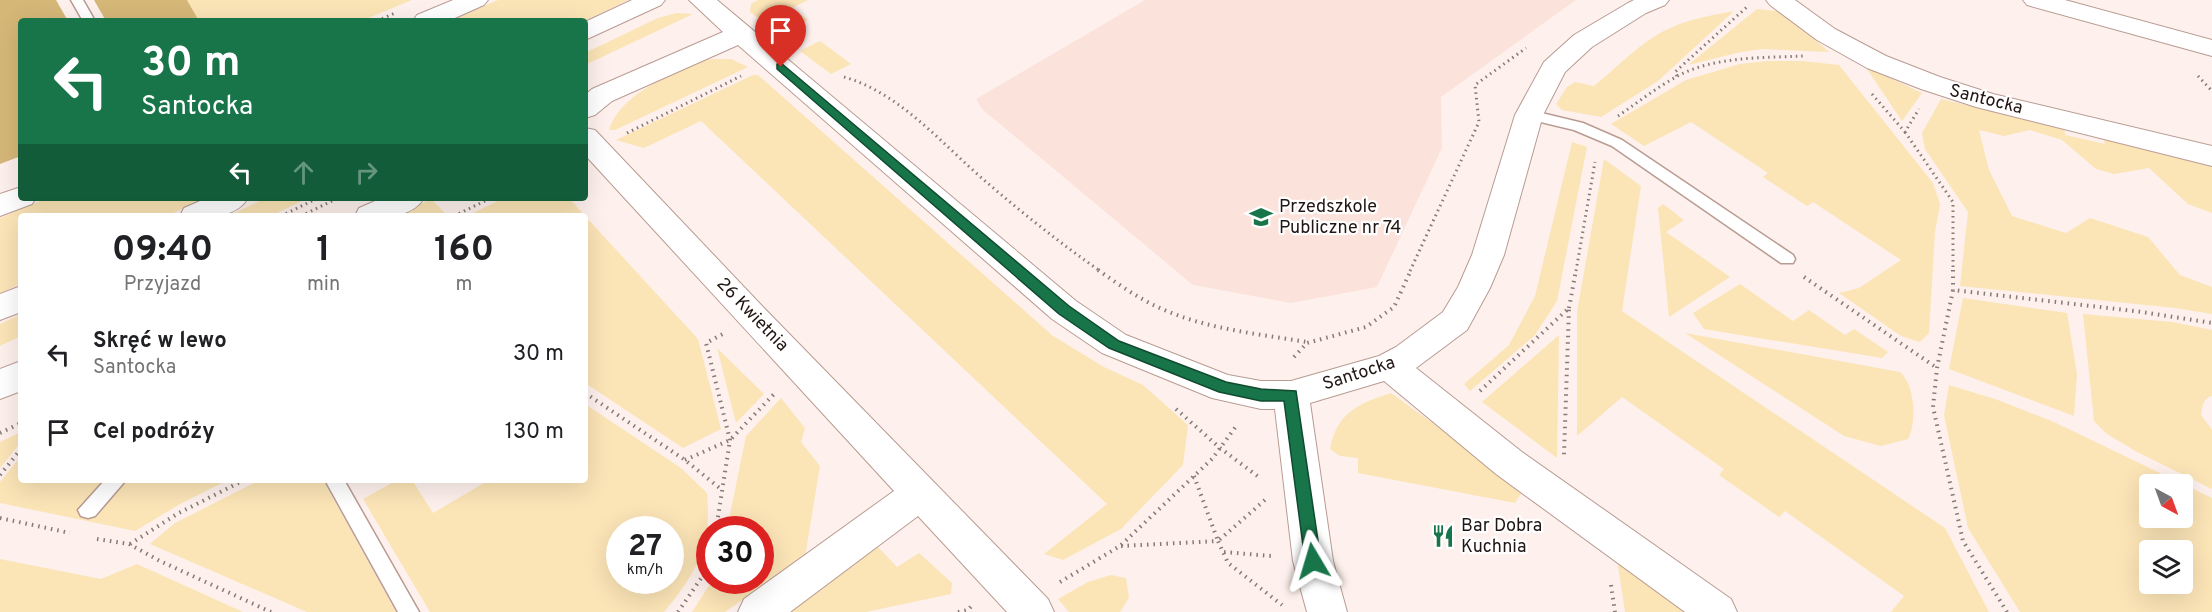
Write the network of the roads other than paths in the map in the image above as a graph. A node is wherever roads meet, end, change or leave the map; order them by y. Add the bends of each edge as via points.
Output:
1 (76, 0) edge
2 (475, 0) edge
3 (652, 0) edge
4 (702, 0) edge
5 (1656, 0) edge
6 (2036, 0) edge
7 (1766, 1) edge
8 (87, 18) edge
9 (433, 18) edge
10 (588, 31) edge
11 (740, 34) junction
12 (2212, 48) edge
13 (588, 107) edge
14 (1529, 115) junction
15 (588, 140) edge
16 (2212, 156) edge
17 (18, 198) edge
18 (227, 201) edge
19 (403, 201) edge
20 (0, 206) edge
21 (201, 213) edge
22 (377, 213) edge
23 (1787, 259) road end
24 (18, 299) edge
25 (0, 308) edge
26 (1390, 366) junction
27 (18, 376) edge
28 (0, 384) edge
29 (1291, 395) junction
30 (114, 483) edge
31 (336, 483) edge
32 (920, 493) junction
33 (88, 510) dead end
34 (409, 612) edge
35 (758, 612) edge
36 (1035, 612) edge
37 (1327, 612) edge
38 (1718, 612) edge

1 - 8 lane
2 - 9 street
3 - 10 street
4 - 11 street, Santocka
5 - 14 street, Santocka via 1583,41 1554,68
6 - 12 street
7 - 16 street, Santocka via 1922,82
11 - 13 street via 611,91
11 - 29 street, Santocka via 1064,310 1114,344 1224,388 1261,395
14 - 23 lane via 1578,126 1606,138
14 - 26 street, Santocka via 1488,255 1474,288 1455,321
15 - 32 street, 26 Kwietnia
17 - 20 street
18 - 21 street
19 - 22 street
24 - 25 street
26 - 29 street, Santocka
26 - 38 street via 1545,489
27 - 28 street
29 - 37 street via 1313,561
30 - 33 lane
31 - 34 lane
32 - 35 street
32 - 36 street, 26 Kwietnia

